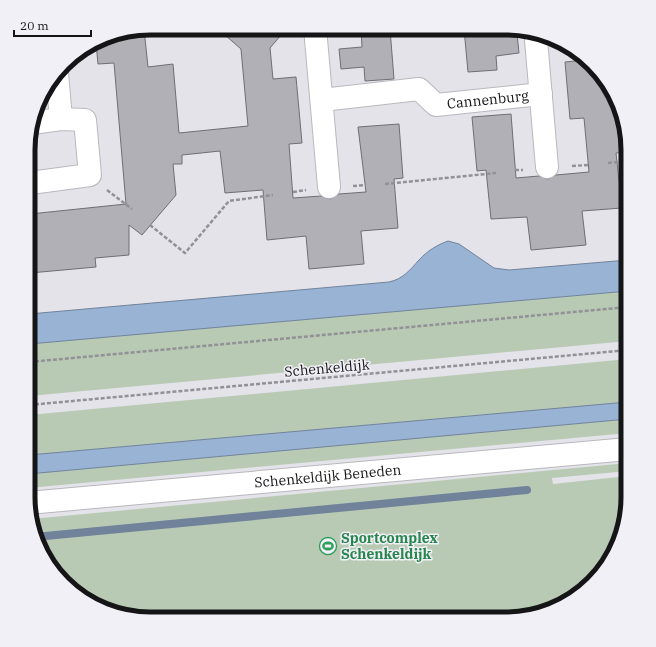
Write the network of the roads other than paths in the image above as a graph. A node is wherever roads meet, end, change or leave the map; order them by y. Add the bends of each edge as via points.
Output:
1 (316, 35) edge
2 (536, 39) edge
3 (58, 82) edge
4 (541, 94) junction
5 (322, 100) junction
6 (61, 119) junction
7 (39, 122) edge
8 (547, 167) dead end
9 (35, 182) edge
10 (329, 187) dead end
11 (621, 450) edge
12 (35, 502) edge

1 - 5 street
2 - 4 street, Cannenburg
3 - 6 street
4 - 5 street, Cannenburg via 436,105 419,89
4 - 8 street, Cannenburg
5 - 10 street
6 - 7 street
6 - 9 street via 85,120 90,175
11 - 12 street, Schenkeldijk Beneden

